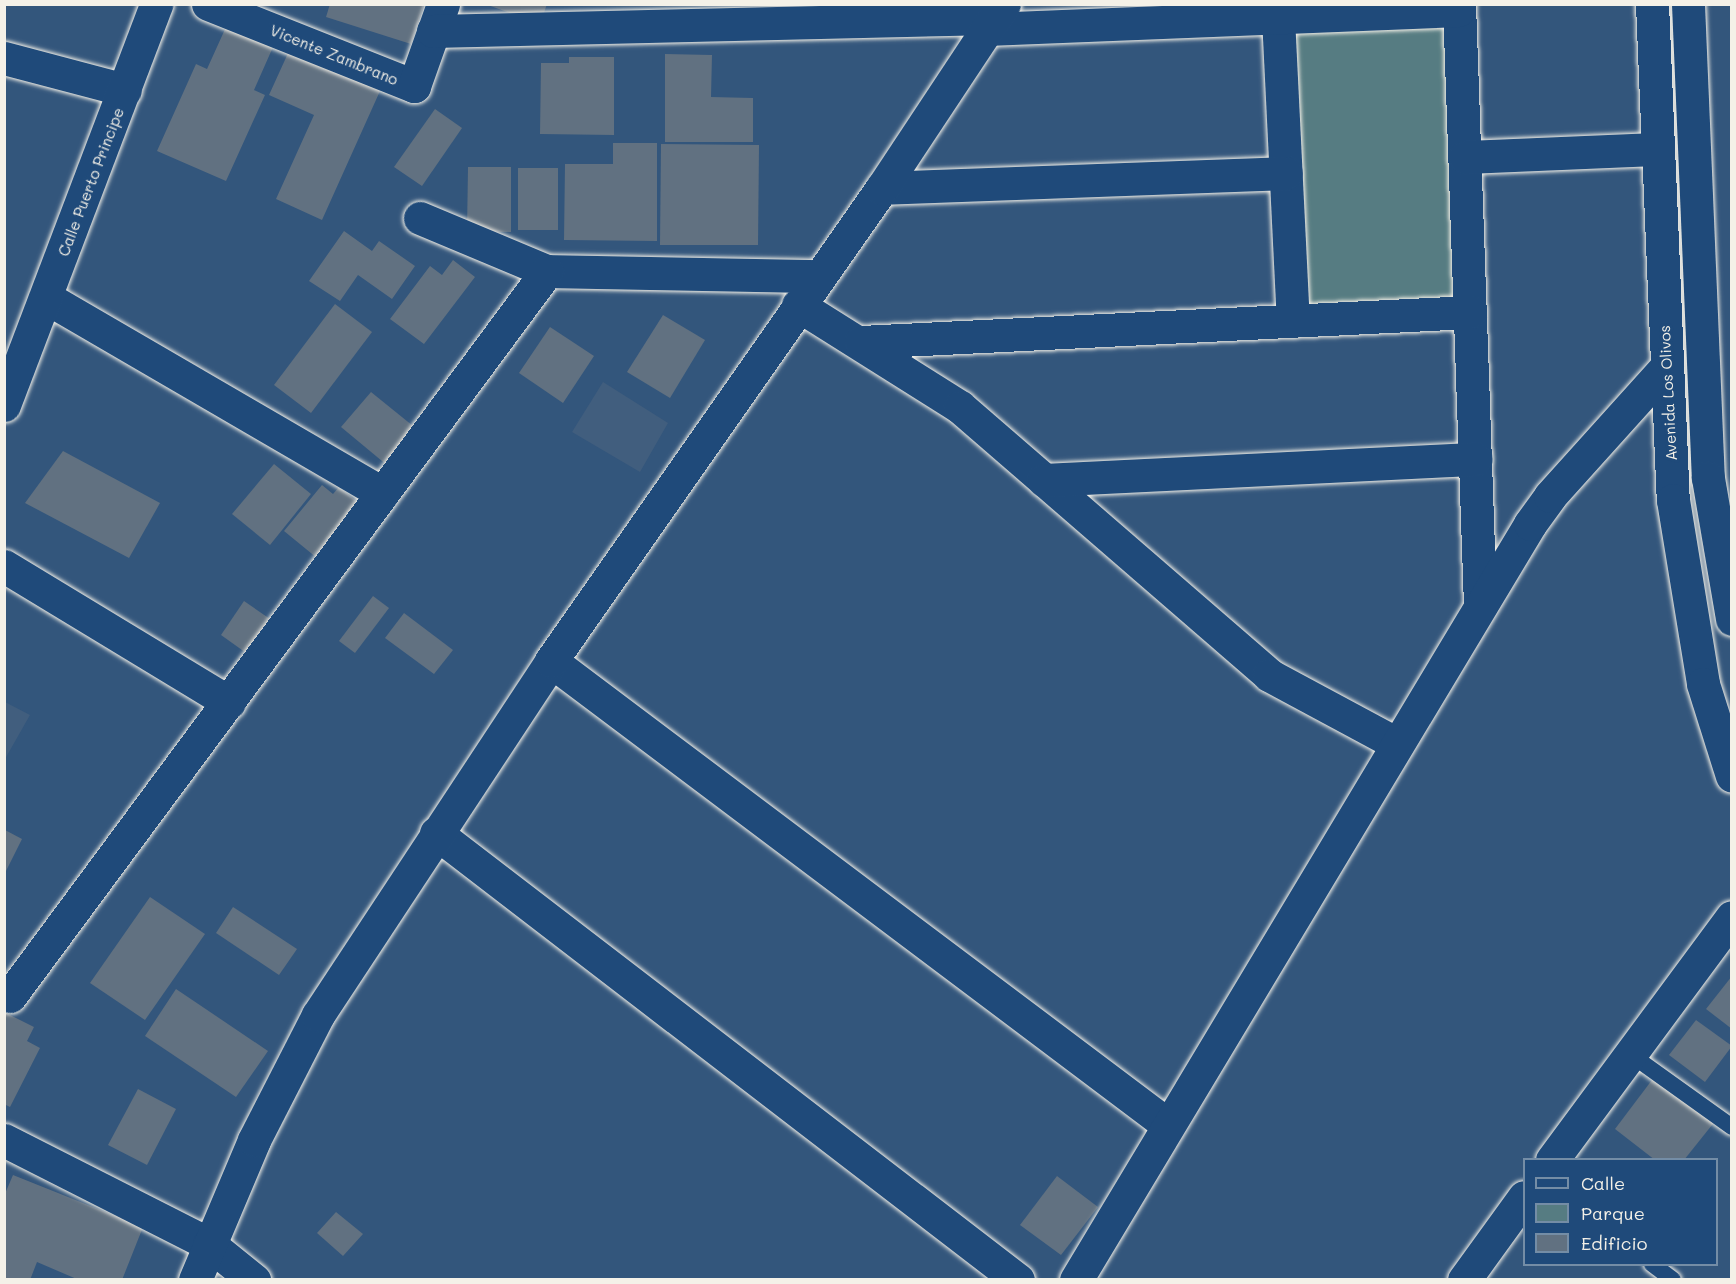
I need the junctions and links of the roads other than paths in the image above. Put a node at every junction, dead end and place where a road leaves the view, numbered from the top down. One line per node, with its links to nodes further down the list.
1 (156, 4): 10 (street, Calle Puerto Principe)
2 (208, 4): 8 (street, Vicente Zambrano)
3 (1652, 4): 11 (street, Avenida Los Olivos)
4 (1688, 4): 31 (street)
5 (1459, 7): 7 (street); 12 (street)
6 (995, 17): 7 (street); 8 (street); 14 (street)
7 (1278, 17): 13 (street)
8 (438, 18)
9 (4, 58): 10 (street)
10 (125, 90): 18 (street, Calle Puerto Principe)
11 (1657, 149): 12 (street); 24 (street, Avenida Los Olivos)
12 (1465, 158): 20 (street)
13 (1286, 172): 14 (street); 21 (street)
14 (882, 188): 17 (street)
15 (420, 218): 16 (street)
16 (547, 271): 17 (street); 28 (street)
17 (818, 276): 19 (street)
18 (47, 298): 23 (street, Calle Puerto Principe); 28 (street)
19 (798, 305): 22 (street); 32 (street)
20 (1470, 312): 21 (street); 26 (street)
21 (1293, 321): 22 (street)
22 (861, 342): 27 (street)
23 (14, 355): 25 (street, Calle Puerto Principe)
24 (1667, 366): 30 (street); 35 (street, Avenida Los Olivos)
25 (4, 405)
26 (1475, 459): 27 (street); 30 (street)
27 (1044, 480): 34 (street)
28 (382, 493): 33 (street)
29 (4, 566): 33 (street)
30 (1480, 606): 34 (street)
31 (1731, 619)
32 (551, 661): 36 (street); 40 (street)
33 (229, 702): 38 (street)
34 (1397, 744): 40 (street)
35 (1731, 776)
36 (436, 833): 45 (street); 49 (street)
37 (1731, 917): 39 (street)
38 (10, 996)
39 (1630, 1054): 41 (lane); 43 (street)
40 (1168, 1125): 50 (street)
41 (1731, 1127)
42 (4, 1140): 45 (street)
43 (1553, 1158)
44 (1523, 1198): 51 (street)
45 (209, 1244): 47 (street); 48 (street)
46 (1655, 1266): 52 (lane)
47 (195, 1280)
48 (254, 1280)
49 (1018, 1280)
50 (1076, 1280)
51 (1464, 1280)
52 (1673, 1280)

